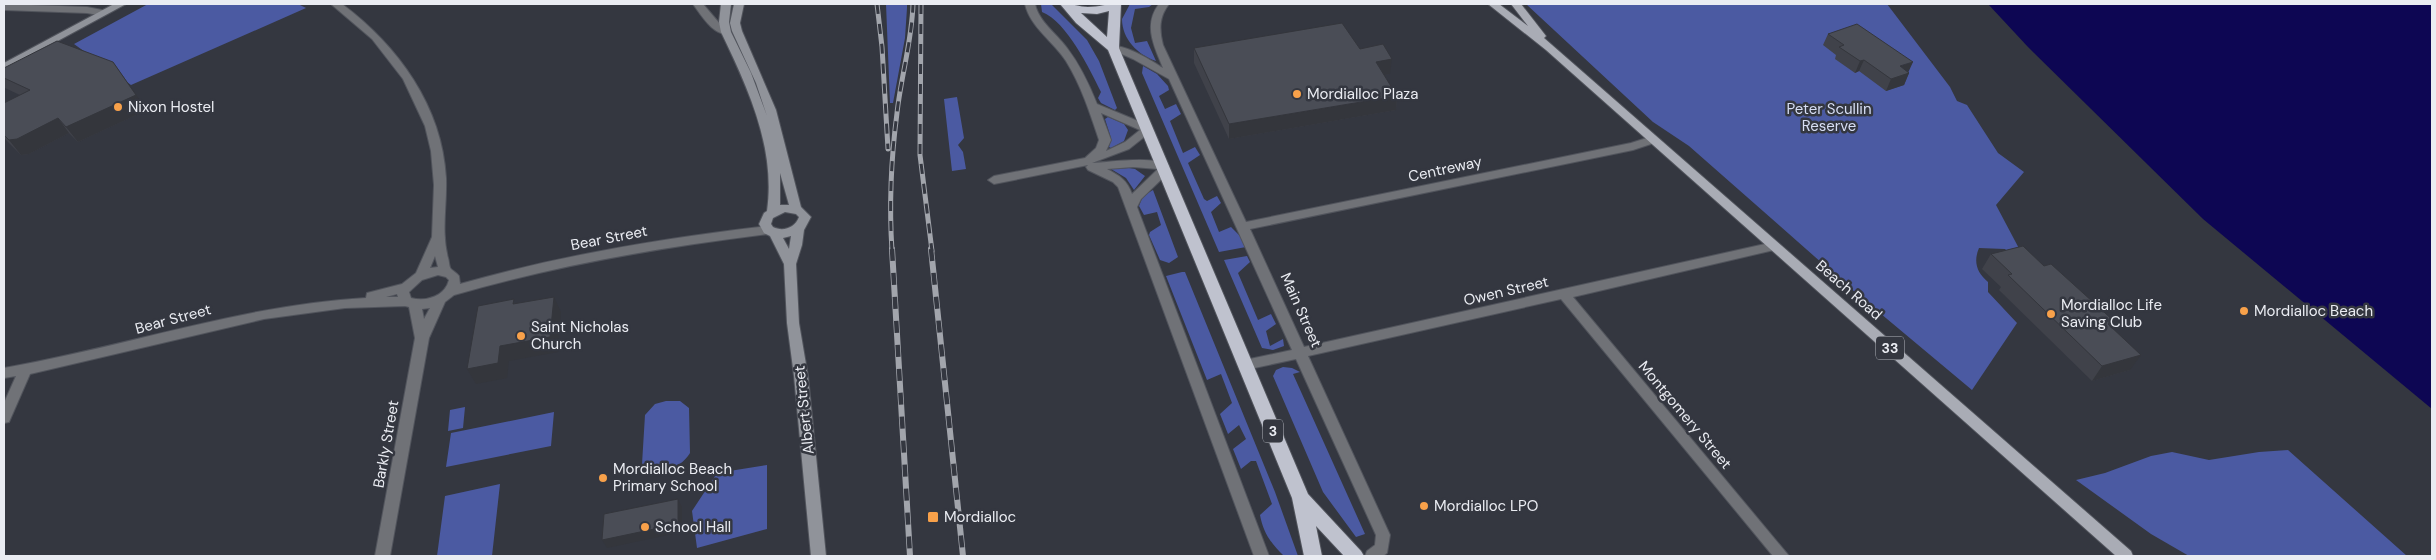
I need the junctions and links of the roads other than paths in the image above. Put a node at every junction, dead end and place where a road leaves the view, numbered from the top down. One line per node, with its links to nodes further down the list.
1 (122, 4): 13 (street)
2 (336, 4): 30 (street)
3 (698, 4): 14 (street)
4 (726, 4): 14 (street)
5 (739, 4): 14 (street)
6 (1030, 4): 19 (street)
7 (1066, 4): 8 (highway, 3); 15 (highway, 3)
8 (1115, 4): 15 (highway, 3)
9 (1164, 4): 18 (street, Main Street)
10 (1493, 4): 16 (main road, Beach Road / 33)
11 (1516, 4): 16 (main road, Beach Road / 33)
12 (4, 7): 13 (street)
13 (103, 13): 17 (street)
14 (732, 32): 26 (street); 27 (street)
15 (1113, 48): 18 (street); 20 (highway, 3)
16 (1550, 48): 21 (main road, Beach Road / 33)
17 (4, 66)
18 (1172, 77): 28 (street, Main Street)
19 (1093, 106): 20 (street); 22 (street)
20 (1146, 129): 22 (street); 23 (highway, 3)
21 (1653, 140): 28 (street, Centreway); 31 (main road, Beach Road / 33)
22 (1091, 163): 23 (street); 24 (street); 25 (street)
23 (1164, 168): 25 (street); 41 (highway, 3)
24 (994, 180)
25 (1131, 207): 46 (street)
26 (796, 208): 27 (street); 29 (street, Albert Street)
27 (770, 224): 29 (street); 32 (street, Albert Street); 34 (street, Bear Street)
28 (1242, 227): 40 (street, Main Street)
29 (798, 229): 32 (street, Albert Street)
30 (438, 237): 33 (street); 34 (street)
31 (1774, 246): 36 (street, Owen Street); 53 (main road, Beach Road / 33)
32 (790, 264): 48 (street, Albert Street)
33 (421, 275): 34 (street); 35 (street)
34 (448, 285): 38 (street, Bear Street); 39 (street, Barkly Street)
35 (406, 287): 37 (street, Bear Street); 38 (street, Barkly Street)
36 (1564, 294): 40 (street, Owen Street); 52 (street, Montgomery Street)
37 (352, 301): 38 (street, Bear Street); 42 (street, Bear Street)
38 (410, 302): 39 (street, Barkly Street)
39 (422, 338): 47 (street, Barkly Street)
40 (1299, 353): 41 (street, Owen Street); 51 (street, Main Street)
41 (1245, 365): 45 (highway, 3)
42 (25, 370): 43 (street, Bear Street); 44 (street)
43 (4, 373)
44 (4, 418)
45 (1301, 498): 49 (highway, 3); 50 (highway, 3)
46 (1263, 554)
47 (383, 556)
48 (819, 556)
49 (1313, 556)
50 (1355, 556)
51 (1372, 556)
52 (1782, 556)
53 (2126, 556)

